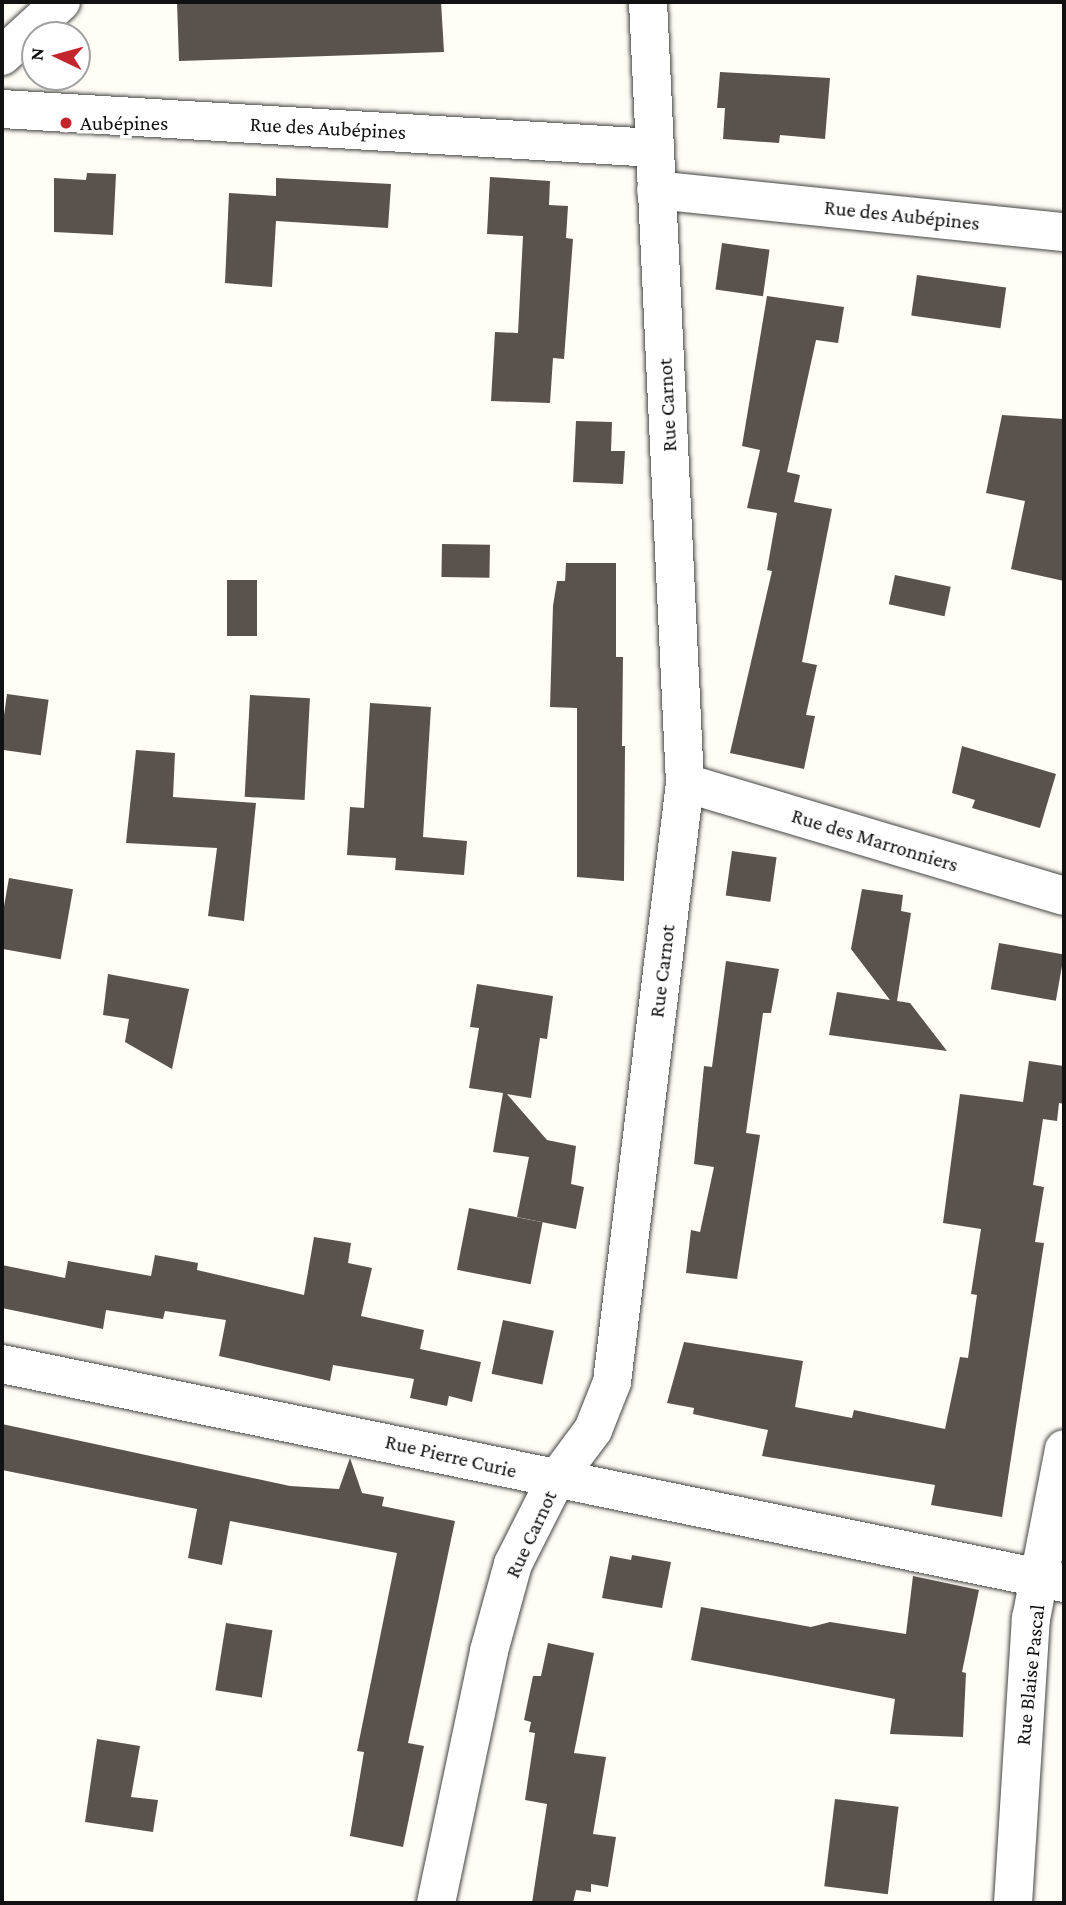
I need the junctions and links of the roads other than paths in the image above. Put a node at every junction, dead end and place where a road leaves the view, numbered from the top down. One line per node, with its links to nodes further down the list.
1 (61, 2): 3 (street)
2 (648, 2): 5 (street, Rue Carnot)
3 (2, 57)
4 (2, 109): 5 (street, Rue des Aubépines)
5 (654, 148): 6 (street, Rue Carnot)
6 (656, 190): 7 (street, Rue des Aubépines); 8 (street, Rue Carnot)
7 (1064, 232)
8 (685, 783): 9 (street, Rue des Marronniers); 12 (street, Rue Carnot)
9 (1064, 896)
10 (2, 1364): 12 (street, Rue Pierre Curie)
11 (1064, 1449): 13 (street, Rue Blaise Pascal)
12 (555, 1481): 13 (street, Rue Pierre Curie); 14 (street, Rue Carnot)
13 (1053, 1581): 15 (street, Rue Blaise Pascal)
14 (436, 1903)
15 (1013, 1903)

